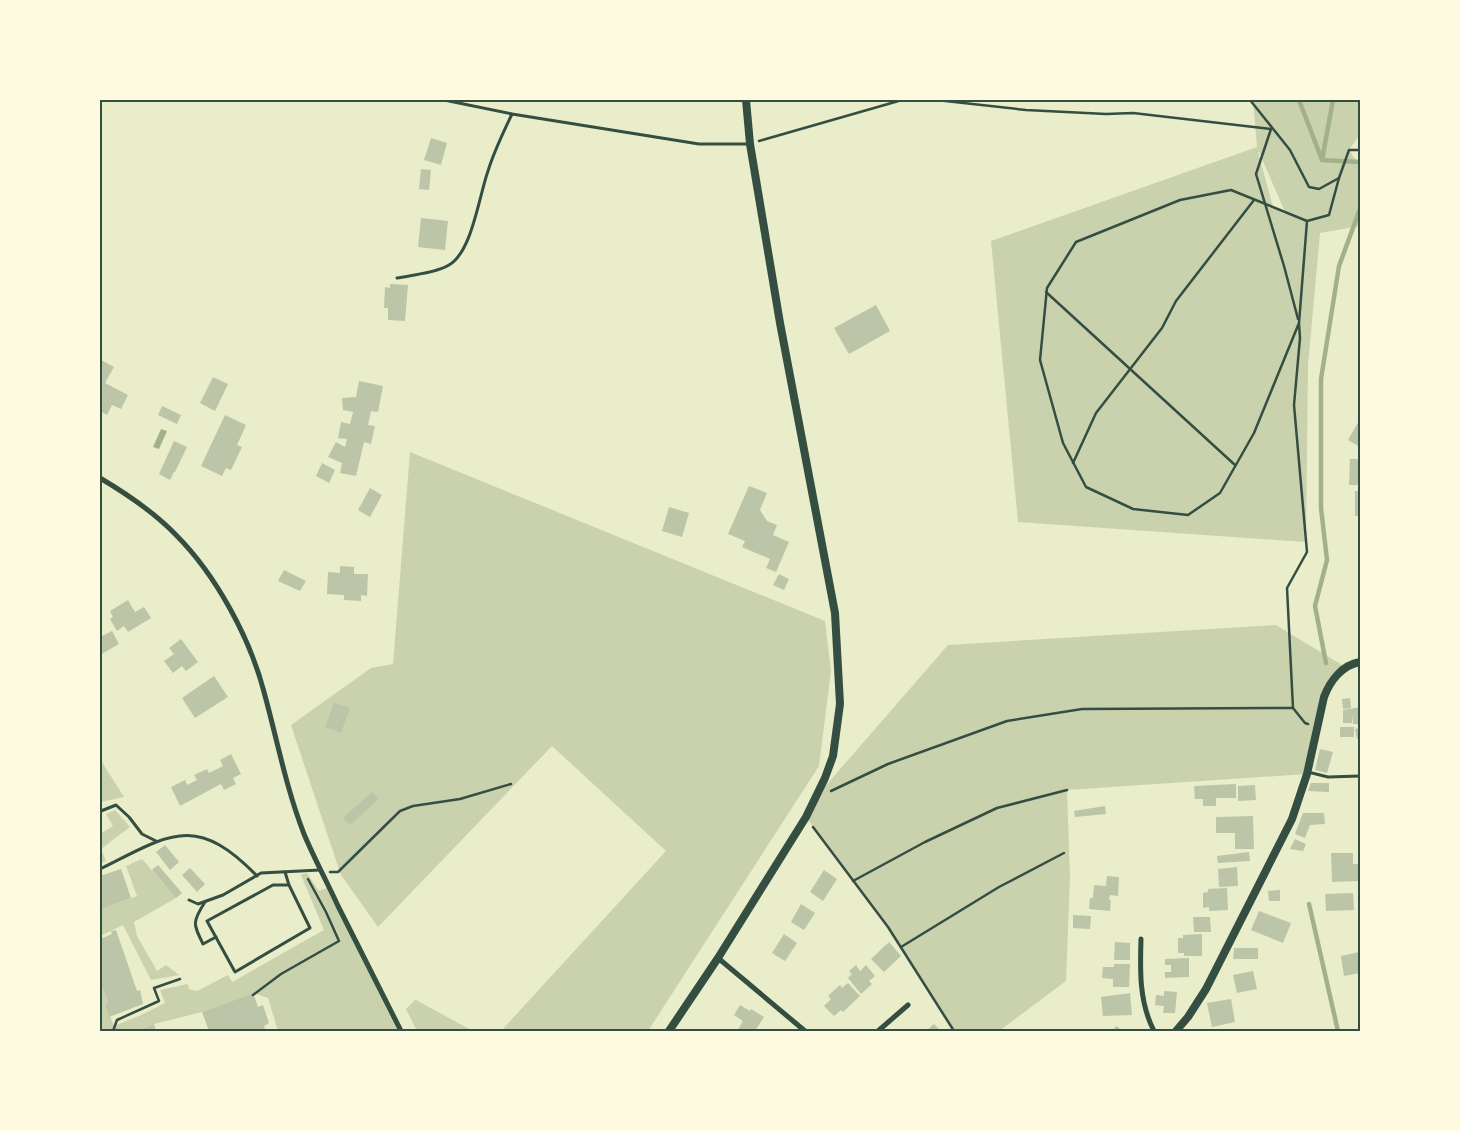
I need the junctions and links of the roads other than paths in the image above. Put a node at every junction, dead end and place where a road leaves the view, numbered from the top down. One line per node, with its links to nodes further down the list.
1 (444, 100): 3 (lane)
2 (746, 100): 4 (street)
3 (512, 114): 4 (lane); 5 (lane)
4 (750, 144): 21 (street)
5 (396, 278)
6 (100, 478): 13 (street)
7 (1360, 662): 8 (street)
8 (1308, 772): 9 (lane); 28 (street)
9 (1360, 776)
10 (101, 811): 11 (lane)
11 (156, 841): 12 (lane); 15 (lane)
12 (100, 869)
13 (321, 871): 14 (lane); 23 (street)
14 (285, 872): 15 (lane); 16 (lane)
15 (257, 876): 18 (lane)
16 (289, 885): 19 (lane); 19 (lane)
17 (189, 900): 18 (lane)
18 (205, 902): 19 (lane)
19 (216, 937)
20 (1141, 939): 27 (street)
21 (718, 958): 24 (street); 25 (street)
22 (908, 1004): 26 (street)
23 (401, 1031)
24 (669, 1031)
25 (805, 1031)
26 (878, 1031)
27 (1154, 1031)
28 (1176, 1031)

